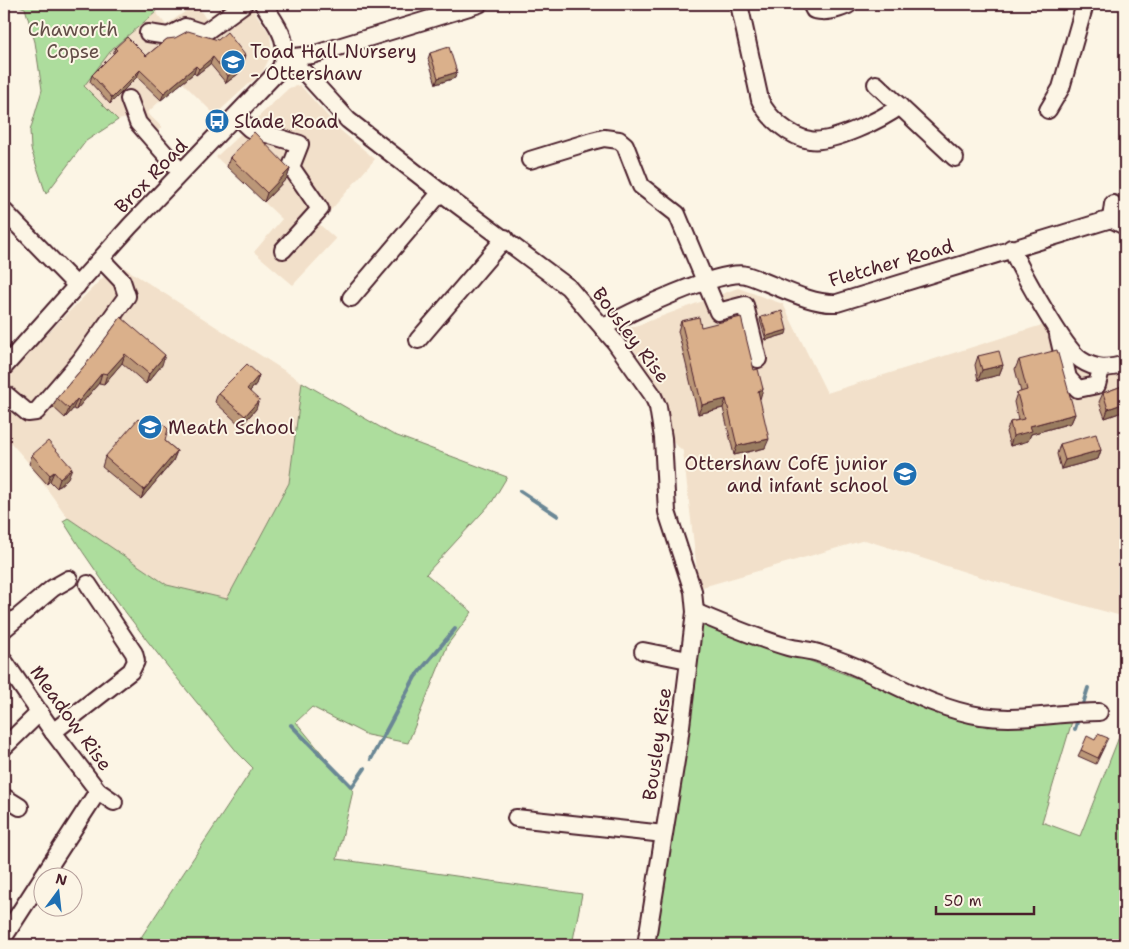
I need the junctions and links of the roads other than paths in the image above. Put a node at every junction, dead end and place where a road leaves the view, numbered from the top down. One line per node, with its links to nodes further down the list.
1 (244, 4): 8 (street)
2 (263, 4): 9 (street)
3 (479, 4): 9 (street)
4 (739, 4): 12 (street)
5 (811, 4): 7 (street)
6 (1085, 4): 13 (street)
7 (848, 5)
8 (148, 33)
9 (285, 58): 14 (street, Brox Road); 18 (street, Bousley Rise)
10 (876, 84): 12 (street)
11 (129, 99): 17 (street)
12 (900, 106): 15 (street)
13 (1049, 110)
14 (236, 116): 17 (street, Brox Road); 23 (street)
15 (955, 158)
16 (530, 160): 25 (street)
17 (181, 172): 24 (street, Brox Road)
18 (441, 192): 21 (street, Bousley Rise); 27 (street)
19 (4, 211): 26 (street)
20 (1116, 216): 22 (street, Fletcher Road)
21 (504, 238): 28 (street, Bousley Rise); 30 (street)
22 (1011, 248): 25 (street, Fletcher Road); 29 (street)
23 (283, 250)
24 (101, 260): 26 (street, Brox Road); 35 (street)
25 (705, 282): 28 (street, Fletcher Road); 31 (street)
26 (77, 286): 33 (street, Brox Road)
27 (350, 298)
28 (603, 328): 38 (street, Bousley Rise)
29 (1056, 328): 34 (street); 34 (street)
30 (418, 340)
31 (758, 359)
32 (1125, 364): 34 (street)
33 (4, 367)
34 (1101, 369)
35 (4, 393)
36 (69, 580): 39 (street)
37 (88, 584): 45 (street)
38 (695, 612): 41 (street, Bousley Rise); 44 (street)
39 (4, 629)
40 (643, 651): 41 (street)
41 (688, 660): 52 (street, Bousley Rise)
42 (4, 661): 43 (street, Meadow Rise)
43 (40, 712): 45 (street, Meadow Rise); 46 (street)
44 (1086, 712)
45 (53, 732): 47 (street, Meadow Rise)
46 (4, 747)
47 (98, 791): 49 (street); 53 (street, Meadow Rise)
48 (4, 797): 50 (street)
49 (114, 802)
50 (20, 807)
51 (516, 818): 52 (street)
52 (664, 834): 57 (street, Bousley Rise)
53 (50, 866)
54 (32, 891): 55 (street, Meadow Rise)
55 (8, 920): 56 (street, Meadow Rise)
56 (4, 937)
57 (646, 945)

